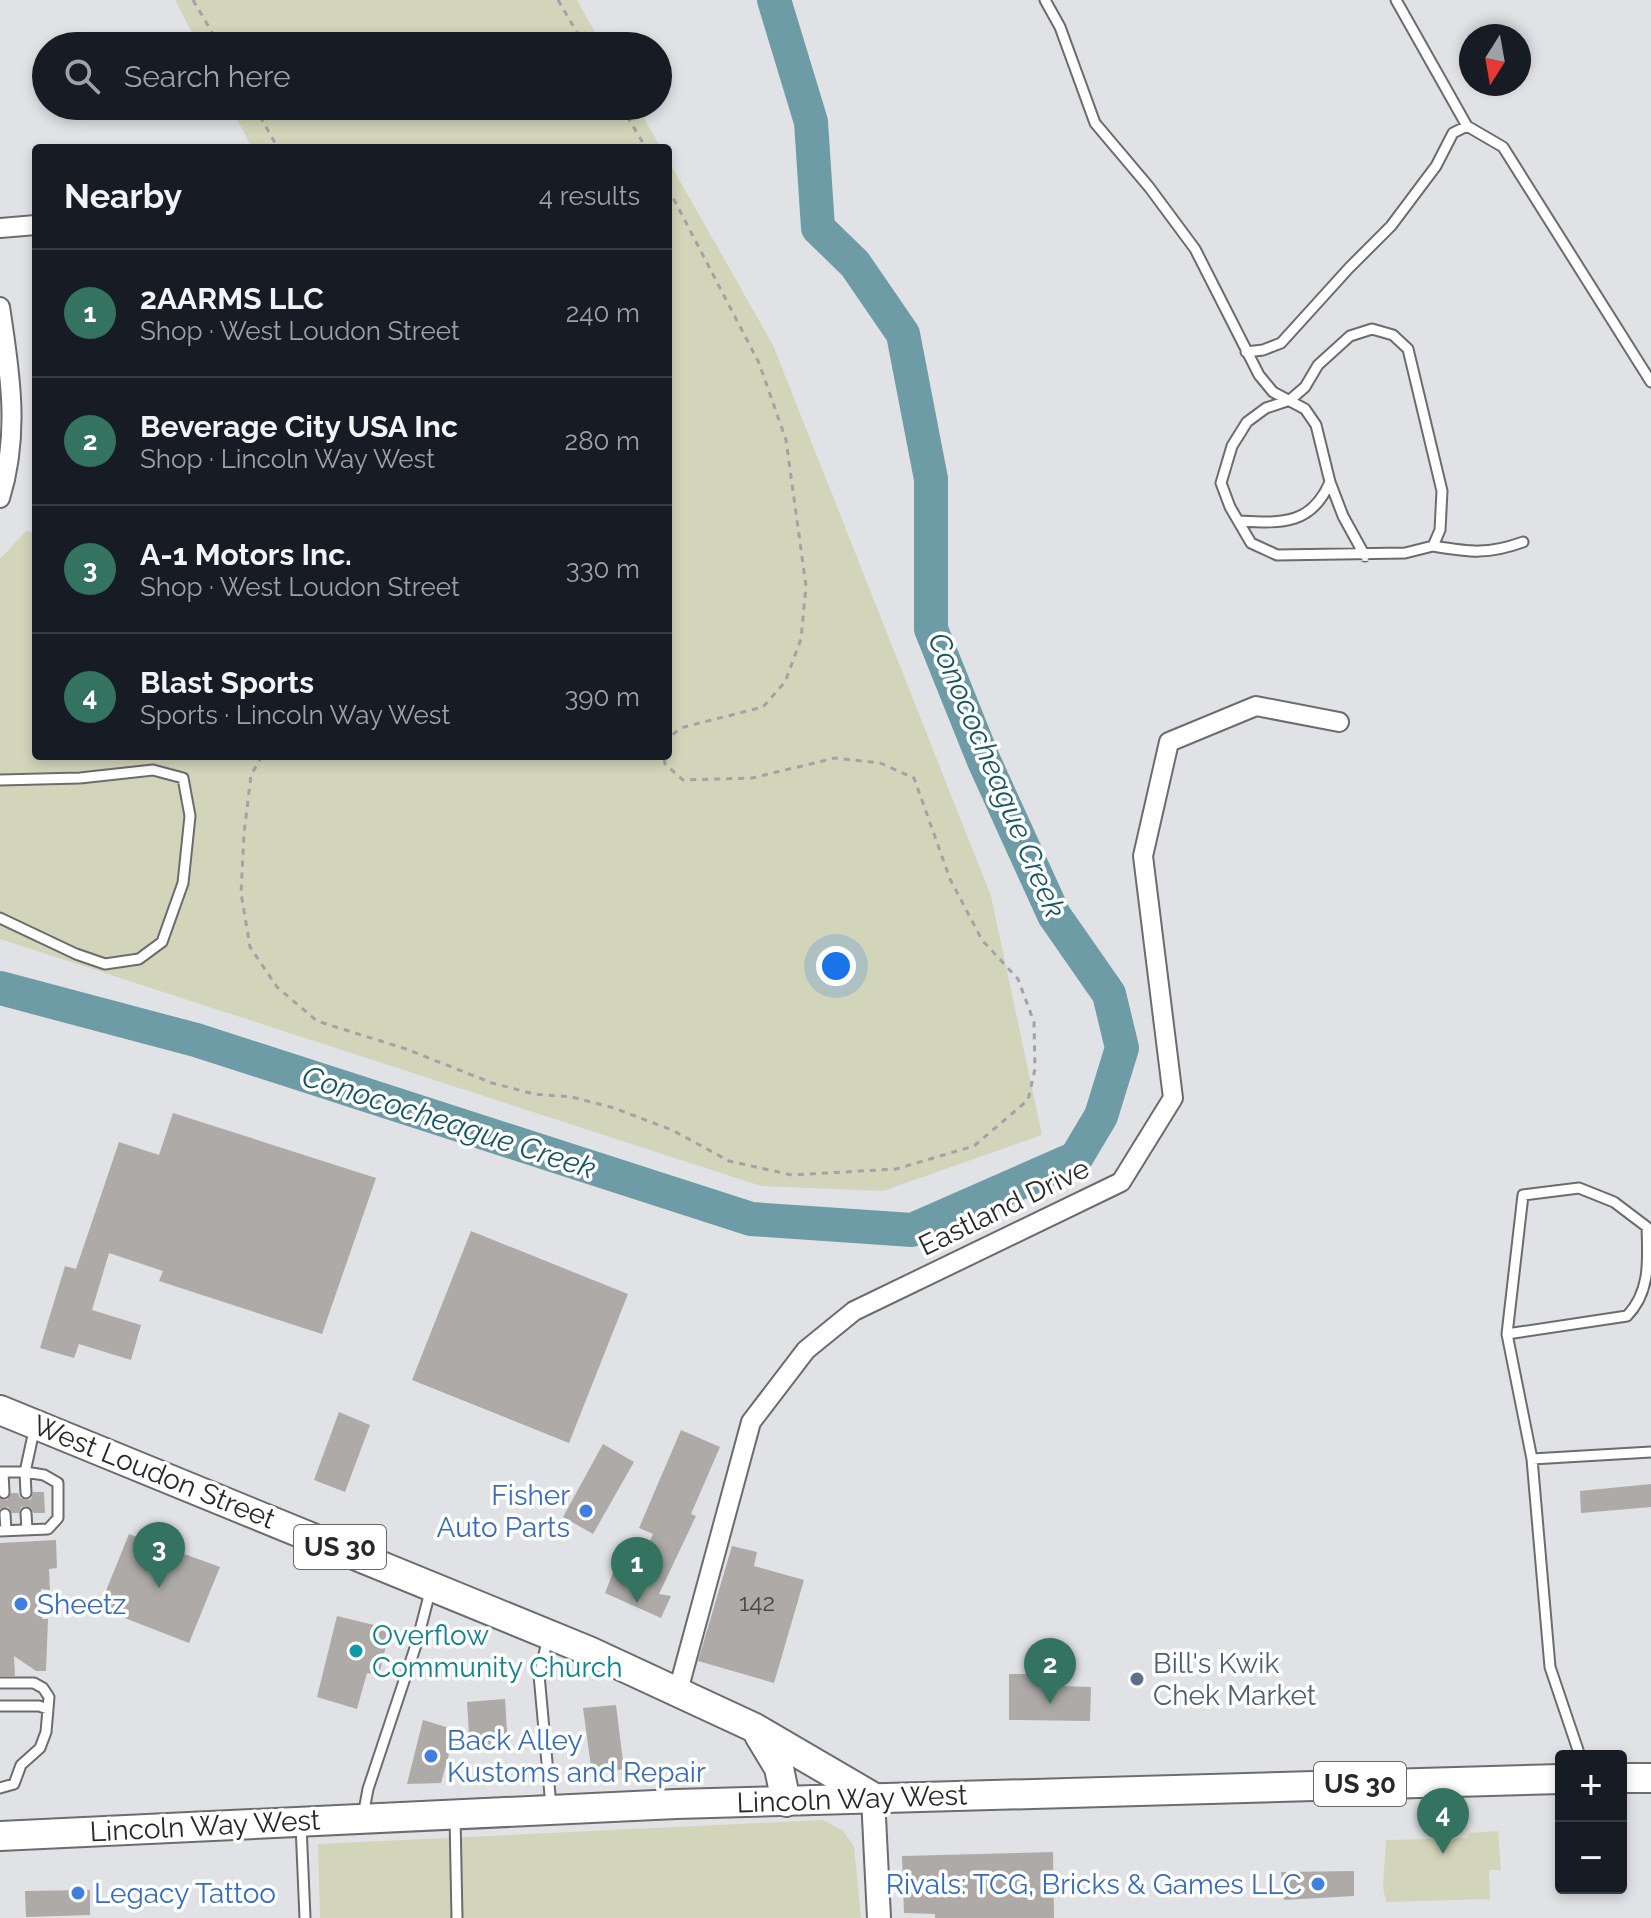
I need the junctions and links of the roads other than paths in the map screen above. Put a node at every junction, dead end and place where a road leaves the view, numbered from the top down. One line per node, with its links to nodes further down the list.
1 (1045, 0): 7 (lane)
2 (1396, 0): 3 (lane)
3 (1467, 126): 7 (lane); 8 (lane)
4 (32, 225): 5 (street)
5 (0, 228)
6 (0, 307): 11 (street)
7 (1246, 352): 9 (lane)
8 (1651, 382)
9 (1290, 400): 10 (lane); 12 (lane); 14 (lane)
10 (1330, 482): 12 (lane); 15 (lane)
11 (0, 498)
12 (1238, 521): 15 (lane)
13 (1523, 542): 14 (lane)
14 (1433, 546): 15 (lane)
15 (1365, 556)
16 (1339, 722): 35 (street, Eastland Drive)
17 (0, 780): 18 (lane)
18 (0, 918)
19 (1507, 1334): 19 (lane); 23 (lane)
20 (0, 1410): 21 (highway, West Loudon Street / US 30)
21 (35, 1424): 25 (lane); 32 (highway, West Loudon Street / US 30)
22 (1651, 1452): 23 (lane)
23 (1532, 1459): 39 (lane)
24 (2, 1472): 25 (lane); 26 (lane)
25 (25, 1472): 27 (lane); 31 (lane)
26 (4, 1493)
27 (26, 1493)
28 (26, 1513): 31 (lane)
29 (5, 1514): 30 (lane)
30 (3, 1530): 31 (lane)
31 (27, 1530)
32 (432, 1585): 33 (highway, West Loudon Street / US 30); 48 (lane)
33 (549, 1634): 35 (highway, West Loudon Street / US 30); 46 (lane)
34 (0, 1683): 37 (lane)
35 (678, 1691): 38 (highway, West Loudon Street / US 30)
36 (0, 1706): 37 (lane)
37 (48, 1709): 43 (lane)
38 (755, 1728): 44 (highway, West Loudon Street / US 30); 45 (highway)
39 (1578, 1750)
40 (1627, 1778): 41 (highway)
41 (1651, 1778)
42 (1555, 1779): 44 (highway, Lincoln Way West / US 30)
43 (0, 1788)
44 (873, 1797): 45 (highway, Lincoln Way West / US 30); 53 (street)
45 (786, 1802): 46 (highway, Lincoln Way West / US 30)
46 (552, 1809): 47 (highway, Lincoln Way West / US 30)
47 (455, 1813): 48 (highway, Lincoln Way West / US 30); 52 (lane)
48 (363, 1819): 49 (highway, Lincoln Way West / US 30)
49 (301, 1822): 50 (highway, Lincoln Way West / US 30); 51 (lane)
50 (0, 1836)
51 (305, 1918)
52 (457, 1918)
53 (879, 1918)

